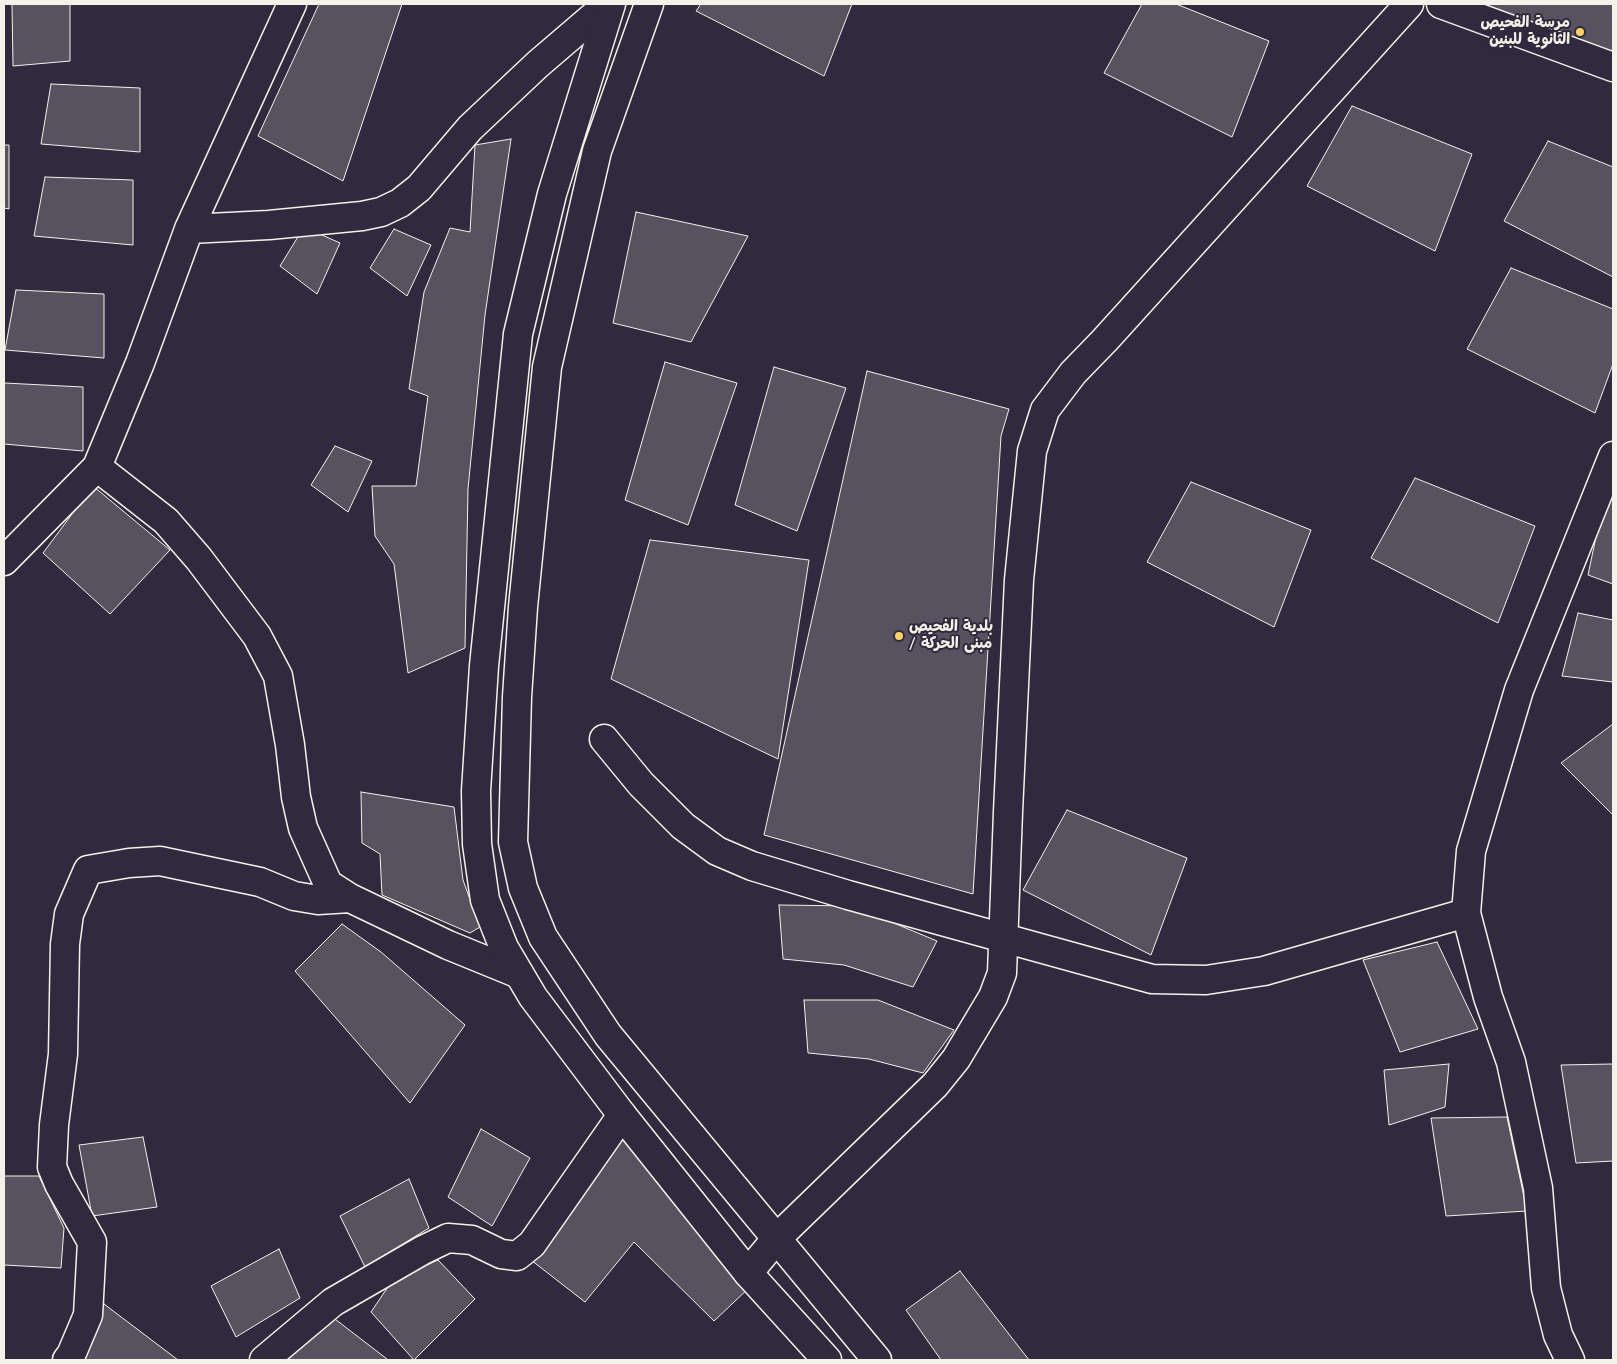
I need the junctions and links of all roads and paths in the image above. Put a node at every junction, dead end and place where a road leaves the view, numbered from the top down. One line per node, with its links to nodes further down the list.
1 (292, 4): 7 (street)
2 (610, 4): 7 (street); 15 (street)
3 (649, 4): 17 (street)
4 (1441, 4): 6 (street)
5 (1404, 5): 14 (street)
6 (1613, 67)
7 (189, 228): 9 (street)
8 (1613, 456): 13 (street)
9 (97, 467): 10 (street); 12 (street)
10 (4, 561)
11 (604, 739): 14 (street)
12 (350, 898): 15 (street); 19 (street)
13 (1466, 913): 14 (street); 23 (street)
14 (1002, 937): 17 (street)
15 (519, 974): 16 (street)
16 (622, 1115): 18 (street); 20 (street)
17 (777, 1238): 18 (street); 22 (street)
18 (748, 1273): 21 (street)
19 (67, 1360)
20 (264, 1360)
21 (827, 1360)
22 (877, 1360)
23 (1570, 1360)

